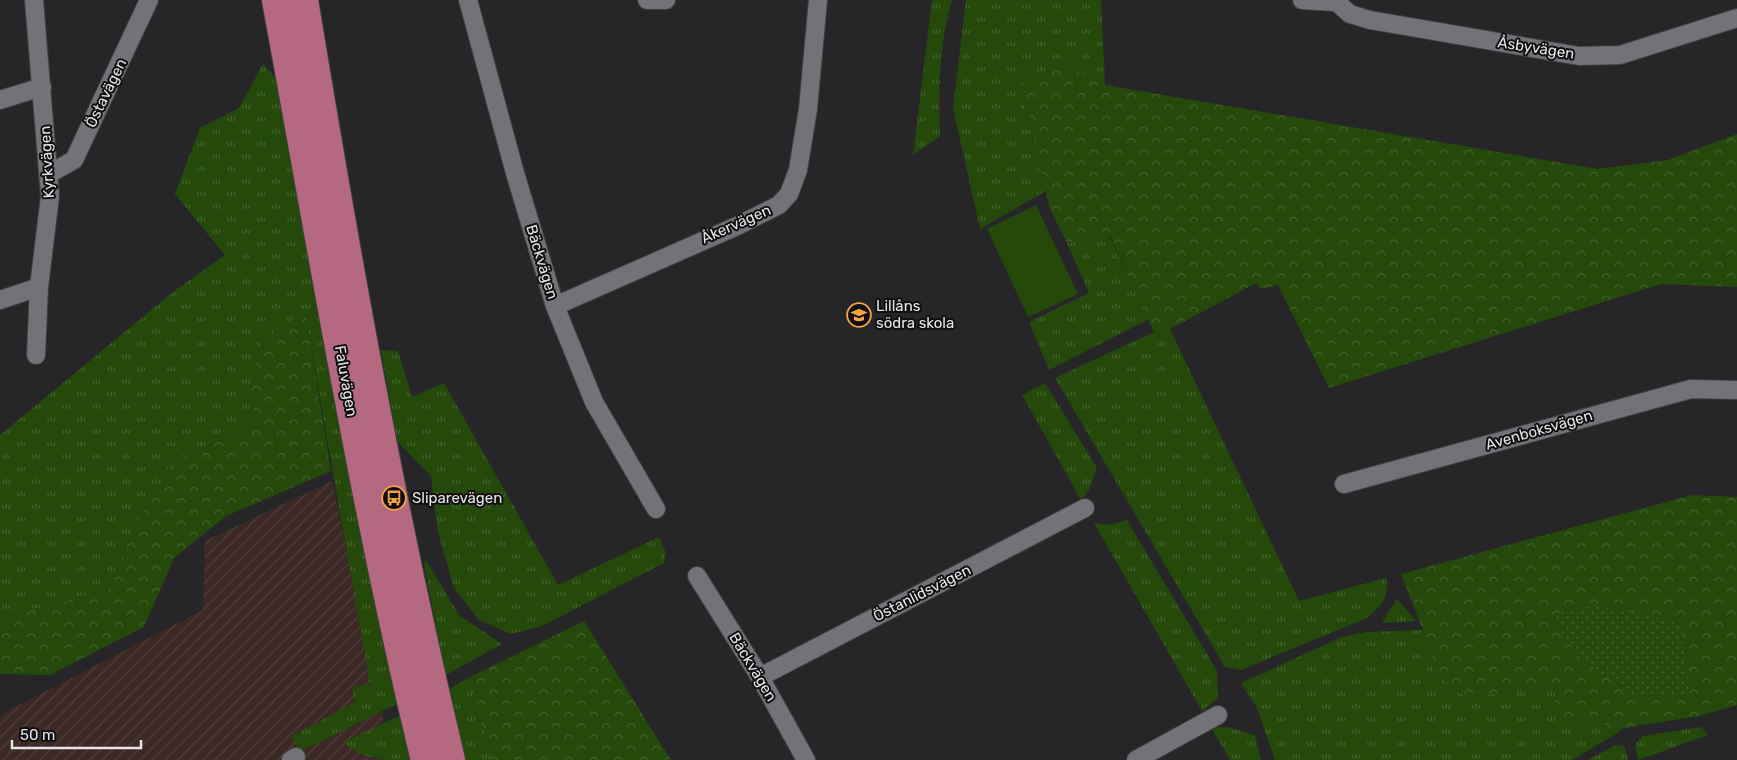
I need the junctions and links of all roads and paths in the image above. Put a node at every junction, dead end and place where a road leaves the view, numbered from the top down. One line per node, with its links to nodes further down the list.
1 (34, 0): 12 (street, Kyrkvägen)
2 (149, 0): 14 (street, Östavägen)
3 (276, 0): 26 (highway, Faluvägen)
4 (304, 0): 27 (highway, Faluvägen)
5 (468, 0): 17 (street, Bäckvägen)
6 (646, 0): 7 (street)
7 (666, 0)
8 (818, 0): 17 (street, Åkervägen)
9 (1302, 0): 10 (street, Åsbyvägen)
10 (1335, 1): 11 (street, Åsbyvägen)
11 (1737, 18)
12 (42, 87): 13 (street); 14 (street, Kyrkvägen)
13 (0, 100)
14 (49, 174): 15 (street, Kyrkvägen)
15 (39, 287): 16 (street); 18 (street, Kyrkvägen)
16 (0, 300)
17 (555, 306): 22 (street, Bäckvägen)
18 (36, 355)
19 (1737, 390): 20 (street, Avenboksvägen)
20 (1344, 484)
21 (1085, 508): 24 (street, Östanlidsvägen)
22 (656, 509)
23 (697, 576): 24 (street, Bäckvägen)
24 (760, 677): 28 (street, Bäckvägen)
25 (1218, 715): 29 (street)
26 (425, 760)
27 (451, 760)
28 (806, 760)
29 (1136, 760)

